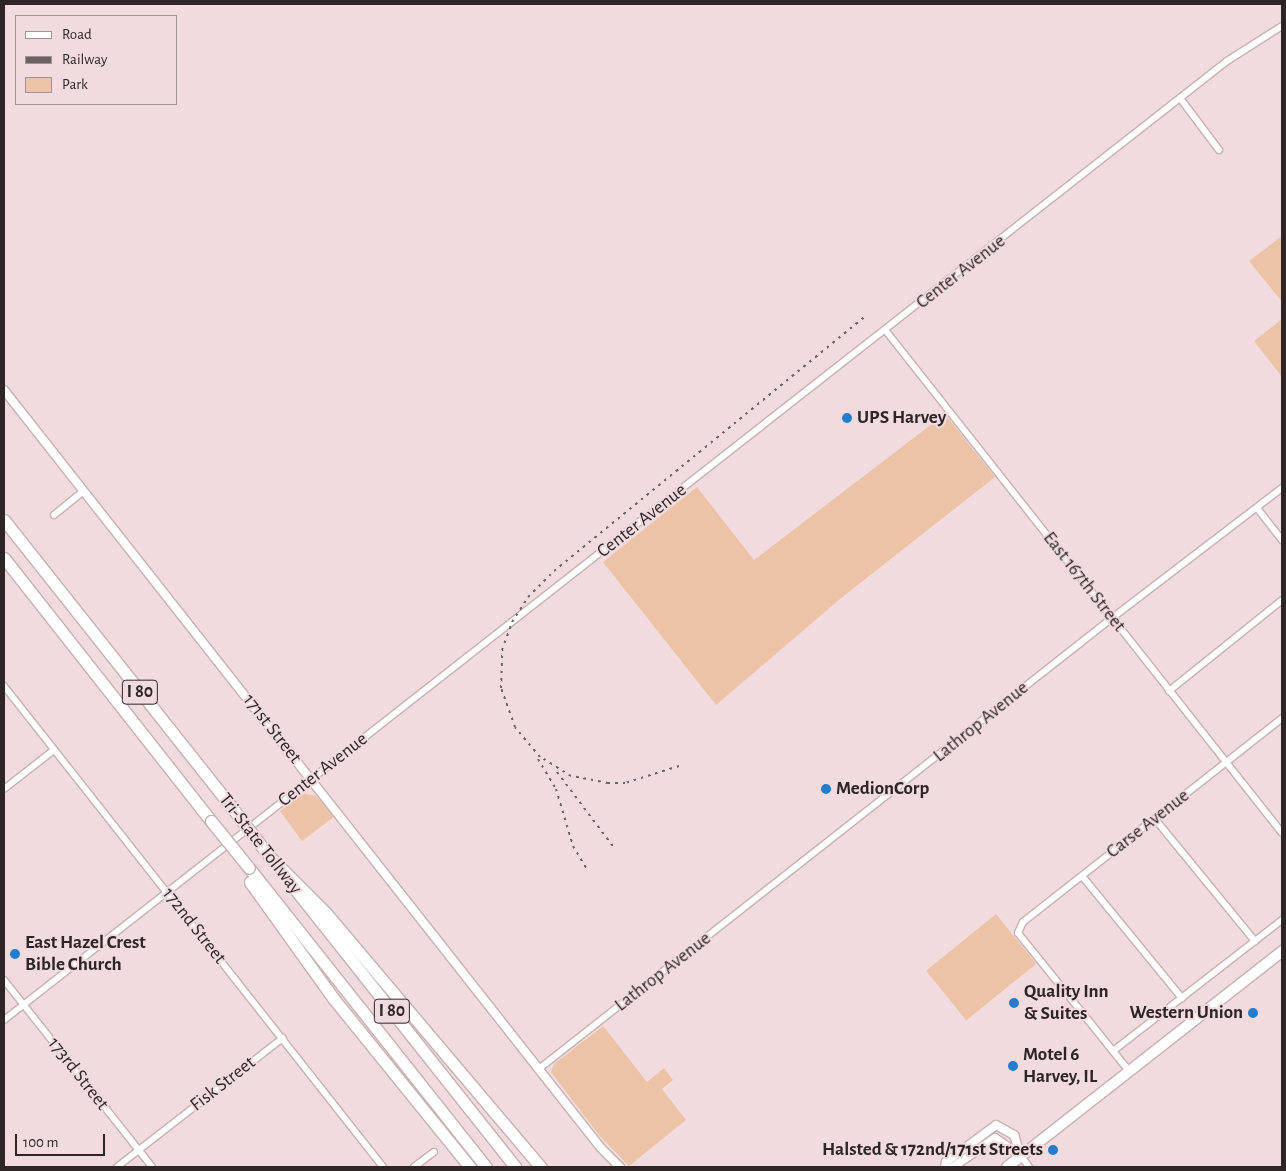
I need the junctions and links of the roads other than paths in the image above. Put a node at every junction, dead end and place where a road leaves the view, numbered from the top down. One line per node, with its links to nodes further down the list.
1 (1282, 26): 2 (street, Center Avenue)
2 (1180, 98): 3 (street); 4 (street, Center Avenue)
3 (1220, 150)
4 (886, 331): 14 (street, East 167th Street); 20 (street, Center Avenue)
5 (4, 390): 7 (street, 171st Street)
6 (1282, 488): 8 (street, Lathrop Avenue)
7 (84, 491): 9 (street); 20 (street, 171st Street)
8 (1257, 508): 11 (street); 14 (street, Lathrop Avenue)
9 (54, 515)
10 (4, 520): 24 (highway, Tri-State Tollway / I 80, bridge)
11 (1282, 540)
12 (4, 558): 25 (highway, Tri-State Tollway / I 80, bridge)
13 (1282, 600): 16 (street)
14 (1112, 618): 16 (street, East 167th Street); 37 (street, Lathrop Avenue)
15 (4, 686): 18 (street, 172nd Street)
16 (1169, 691): 19 (street, East 167th Street)
17 (1282, 718): 19 (street, Carse Avenue)
18 (54, 750): 21 (street); 27 (street, 172nd Street)
19 (1226, 763): 22 (street, Carse Avenue); 23 (street, East 167th Street)
20 (312, 779): 27 (street, Center Avenue); 37 (street, 171st Street)
21 (4, 789)
22 (1155, 819): 26 (street, Carse Avenue); 29 (street)
23 (1282, 833)
24 (268, 854): 40 (highway); 51 (highway, Tri-State Tollway / I 80)
25 (246, 870): 39 (highway); 50 (highway, Tri-State Tollway / I 80)
26 (1082, 876): 32 (street); 36 (street, Carse Avenue)
27 (166, 891): 33 (street, Center Avenue); 35 (street, 172nd Street)
28 (1282, 920): 29 (street)
29 (1255, 941): 32 (street)
30 (1282, 951): 38 (main road)
31 (4, 980): 33 (street, 173rd Street)
32 (1182, 998): 36 (street)
33 (23, 1004): 34 (street, Center Avenue); 41 (street, 173rd Street)
34 (4, 1020)
35 (283, 1038): 41 (street, Fisk Street); 46 (street, 172nd Street)
36 (1113, 1051): 38 (street)
37 (540, 1068): 54 (street, 171st Street)
38 (1128, 1071): 43 (main road)
39 (407, 1089): 48 (highway); 49 (highway)
40 (504, 1127): 52 (highway); 53 (highway)
41 (138, 1150): 44 (street, Fisk Street); 45 (street, 173rd Street)
42 (434, 1152): 47 (street)
43 (1021, 1156): 55 (street); 56 (street); 57 (main road); 58 (street)
44 (117, 1167)
45 (152, 1167)
46 (383, 1167)
47 (414, 1167)
48 (463, 1167)
49 (470, 1167)
50 (486, 1167)
51 (516, 1167)
52 (534, 1167)
53 (541, 1167)
54 (620, 1167)
55 (945, 1167)
56 (953, 1167)
57 (1007, 1167)
58 (1029, 1167)

